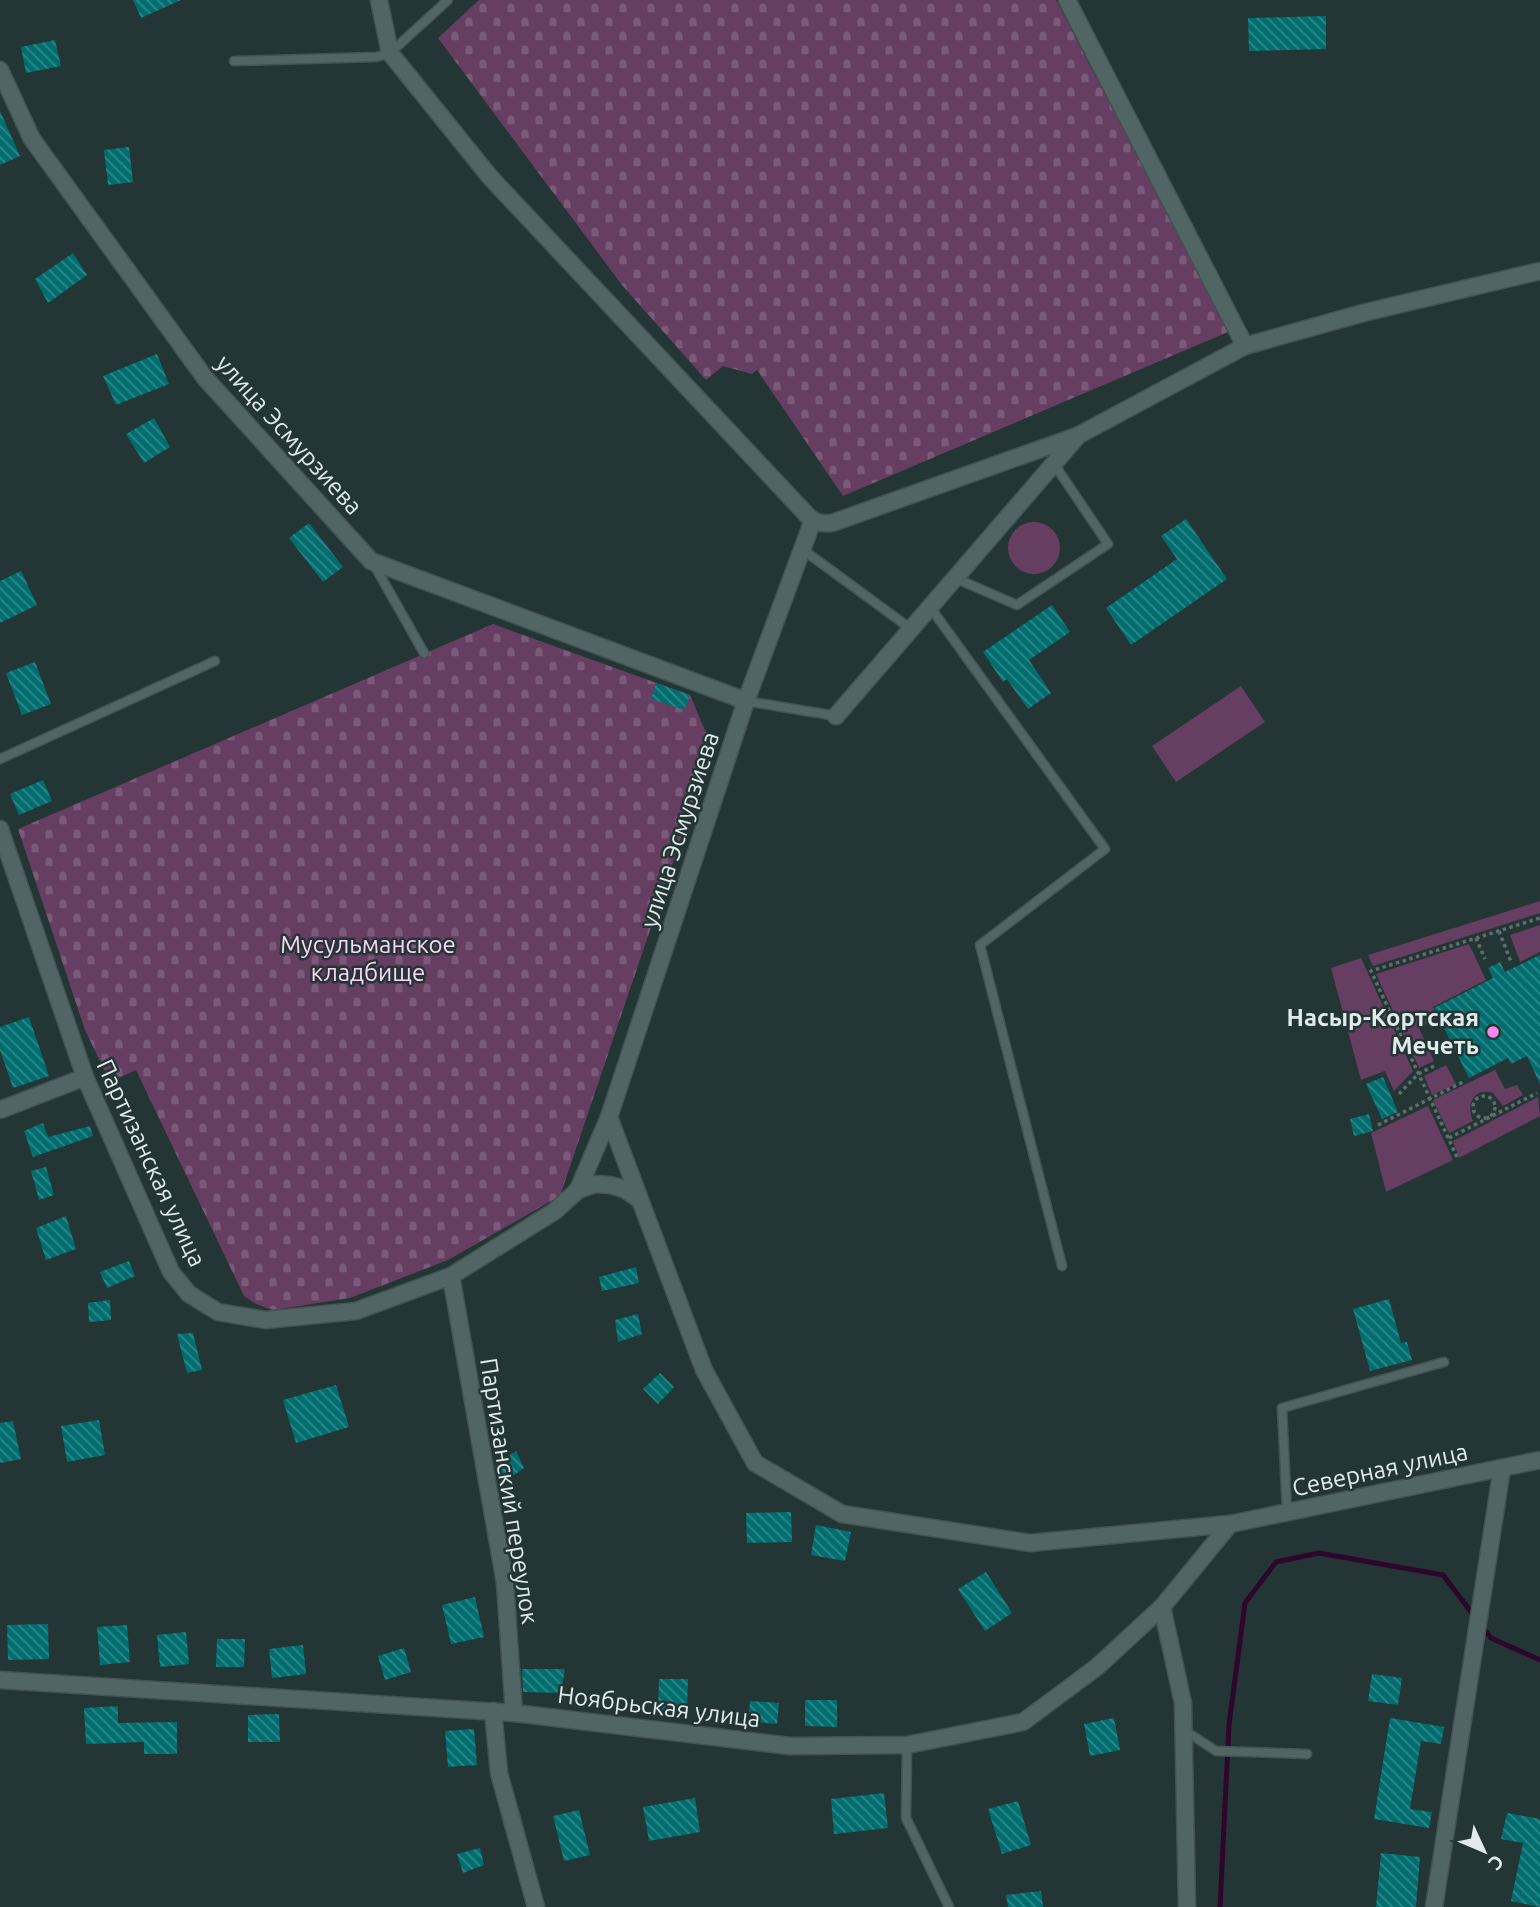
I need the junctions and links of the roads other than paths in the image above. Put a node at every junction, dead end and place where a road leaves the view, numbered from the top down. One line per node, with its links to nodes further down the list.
1 (379, 0): 4 (street)
2 (447, 0): 4 (lane)
3 (1067, 0): 8 (street)
4 (390, 53): 5 (lane); 11 (street)
5 (234, 61)
6 (0, 70): 13 (street, улица Эсмурзиева)
7 (1540, 271): 8 (street)
8 (1245, 346): 9 (street)
9 (1077, 436): 10 (street); 11 (street)
10 (1054, 464): 14 (street); 14 (lane)
11 (813, 520): 12 (street)
12 (802, 549): 16 (lane); 19 (street)
13 (371, 561): 17 (lane); 19 (street, улица Эсмурзиева)
14 (955, 579): 15 (street)
15 (929, 607): 16 (street); 28 (lane)
16 (911, 629): 20 (street)
17 (424, 653)
18 (215, 661): 21 (lane)
19 (746, 701): 20 (lane); 25 (street, улица Эсмурзиева)
20 (836, 716)
21 (0, 759)
22 (0, 829): 23 (street, Партизанская улица)
23 (85, 1077): 24 (street); 29 (street, Партизанская улица)
24 (0, 1110)
25 (609, 1117): 26 (street, улица Эсмурзиева); 27 (street)
26 (578, 1190): 27 (street); 29 (street, Партизанская улица)
27 (640, 1200): 34 (street)
28 (1062, 1266)
29 (452, 1276): 38 (street, Партизанский переулок)
30 (1444, 1362): 33 (lane)
31 (1540, 1460): 32 (street, Северная улица)
32 (1502, 1468): 33 (street, Северная улица); 45 (street)
33 (1287, 1512): 34 (street, Северная улица)
34 (1230, 1524): 35 (street, Ноябрьская улица)
35 (1161, 1607): 39 (street); 40 (street, Ноябрьская улица)
36 (0, 1680): 37 (street, Ноябрьская улица)
37 (493, 1711): 38 (street, Ноябрьская улица); 42 (street)
38 (514, 1713): 40 (street, Ноябрьская улица)
39 (1184, 1730): 41 (lane); 44 (street)
40 (907, 1745): 43 (lane)
41 (1307, 1754)
42 (536, 1907)
43 (949, 1907)
44 (1187, 1907)
45 (1434, 1907)

